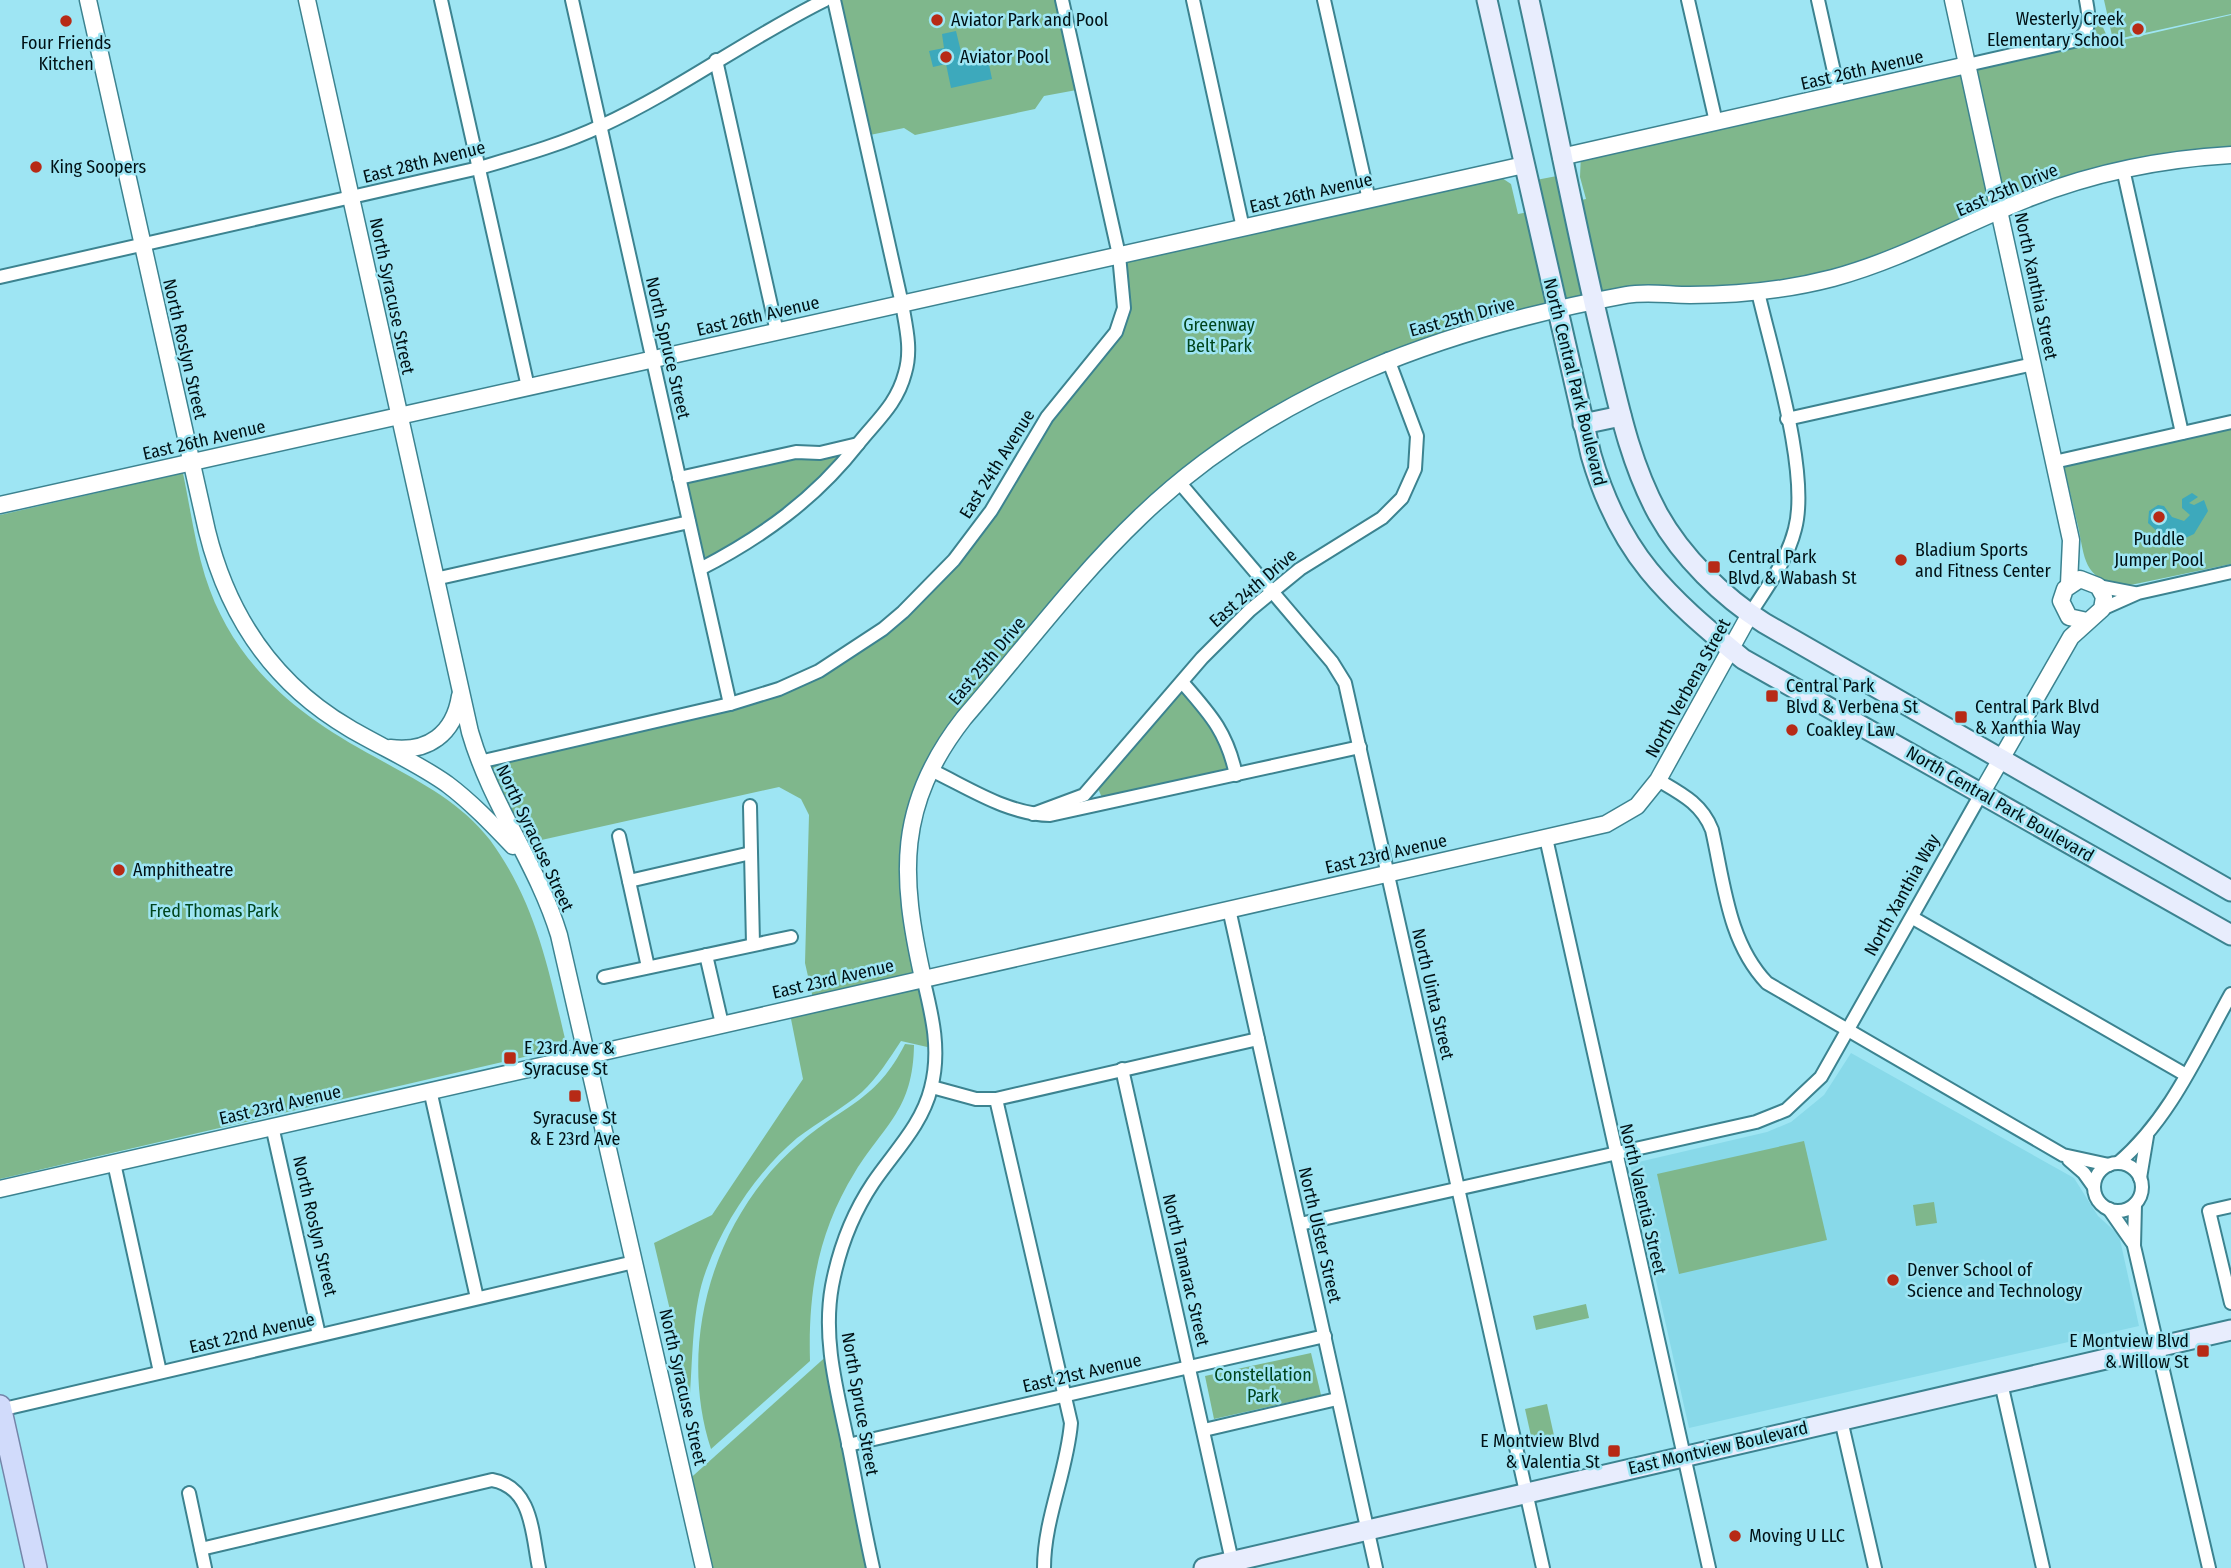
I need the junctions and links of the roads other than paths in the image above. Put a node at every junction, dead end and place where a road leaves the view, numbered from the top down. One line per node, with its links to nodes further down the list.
1 (88, 0): 30 (street, North Roslyn Street)
2 (309, 0): 26 (street, North Syracuse Street)
3 (442, 0): 24 (street)
4 (572, 0): 20 (street, North Spruce Street)
5 (825, 0): 16 (street, East 28th Avenue)
6 (834, 0): 35 (street)
7 (1062, 0): 31 (street)
8 (1193, 0): 29 (street)
9 (1324, 0): 27 (street)
10 (1487, 0): 23 (main road, North Central Park Boulevard)
11 (1529, 0): 22 (main road, North Central Park Boulevard)
12 (1688, 0): 19 (street)
13 (1818, 0): 18 (street)
14 (1953, 0): 17 (street, North Xanthia Street)
15 (2086, 0): 17 (street, East 26th Avenue)
16 (716, 60): 20 (street, East 28th Avenue); 37 (street)
17 (1967, 65): 18 (street, East 26th Avenue); 28 (street, North Xanthia Street)
18 (1839, 94): 19 (street, East 26th Avenue)
19 (1716, 122): 22 (street, East 26th Avenue)
20 (600, 127): 24 (street, East 28th Avenue); 38 (street, North Spruce Street)
21 (2231, 155): 25 (street, East 25th Drive)
22 (1561, 157): 34 (main road, North Central Park Boulevard)
23 (1524, 165): 27 (street, East 26th Avenue); 36 (main road, North Central Park Boulevard)
24 (479, 168): 26 (street, East 28th Avenue); 41 (street)
25 (2123, 169): 28 (street, East 25th Drive); 47 (street)
26 (350, 198): 30 (street, East 28th Avenue); 43 (street, North Syracuse Street)
27 (1368, 200): 29 (street, East 26th Avenue)
28 (1999, 211): 33 (street, East 25th Drive); 40 (street, North Xanthia Street)
29 (1243, 228): 31 (street, East 26th Avenue)
30 (142, 245): 32 (street, East 28th Avenue); 49 (street, North Roslyn Street)
31 (1119, 255): 35 (street, East 26th Avenue); 71 (street, East 24th Avenue)
32 (0, 276)
33 (1758, 292): 34 (street, East 25th Drive); 44 (street)
34 (1594, 303): 36 (street, East 25th Drive); 42 (main road, North Central Park Boulevard)
35 (902, 304): 37 (street, East 26th Avenue); 48 (street)
36 (1557, 312): 39 (street, East 25th Drive); 46 (main road, North Central Park Boulevard)
37 (777, 332): 38 (street, East 26th Avenue)
38 (652, 359): 41 (street, East 26th Avenue); 51 (street, North Spruce Street)
39 (1388, 359): 52 (street, East 25th Drive); 61 (street, East 24th Drive)
40 (2033, 364): 44 (street); 50 (street, North Xanthia Street)
41 (528, 387): 43 (street, East 26th Avenue)
42 (1621, 415): 46 (main road); 65 (main road, North Central Park Boulevard)
43 (398, 416): 49 (street, East 26th Avenue); 58 (street, North Syracuse Street)
44 (1787, 419): 65 (street)
45 (2231, 422): 47 (street)
46 (1583, 424): 67 (main road, North Central Park Boulevard)
47 (2182, 433): 50 (street)
48 (858, 444): 51 (street); 56 (street)
49 (191, 462): 53 (street, East 26th Avenue); 73 (street, North Roslyn Street)
50 (2054, 462): 55 (street, North Xanthia Street)
51 (679, 478): 54 (street, North Spruce Street)
52 (1179, 482): 61 (street, North Uinta Street); 76 (street, East 25th Drive)
53 (0, 505)
54 (689, 522): 56 (street, North Spruce Street); 58 (street)
55 (2071, 540): 59 (street, North Xanthia Street); 60 (street, North Xanthia Street)
56 (699, 569): 71 (street, North Spruce Street)
57 (2231, 572): 62 (street)
58 (435, 579): 70 (street, North Syracuse Street)
59 (2069, 584): 60 (street); 64 (street)
60 (2095, 584): 62 (street); 63 (street)
61 (1271, 592): 69 (street, East 24th Drive); 72 (street, North Uinta Street)
62 (2138, 593): 63 (street)
63 (2102, 610): 66 (street)
64 (2065, 612): 66 (street); 68 (street, North Xanthia Way)
65 (1750, 614): 67 (street, North Verbena Street); 74 (main road, North Central Park Boulevard)
66 (2087, 621): 68 (street, North Xanthia Way)
67 (1733, 651): 78 (street, North Verbena Street); 80 (main road, North Central Park Boulevard)
68 (2058, 661): 74 (street, North Xanthia Way)
69 (1182, 682): 77 (street); 79 (street, East 24th Drive)
70 (461, 692): 73 (street); 75 (street, North Syracuse Street)
71 (730, 704): 75 (street, East 24th Avenue)
72 (1360, 747): 77 (street); 88 (street, North Uinta Street)
73 (384, 748): 87 (street, North Roslyn Street)
74 (2002, 760): 80 (street, North Xanthia Way); 90 (main road, North Central Park Boulevard)
75 (478, 762): 87 (street, North Syracuse Street)
76 (931, 770): 83 (street); 99 (street, East 25th Drive)
77 (1236, 775): 81 (street)
78 (1658, 780): 85 (street, East 23rd Avenue); 102 (street, North Verbena Street)
79 (1096, 784): 81 (street); 83 (street, East 24th Drive)
80 (1982, 794): 92 (street, North Xanthia Way); 93 (main road, North Central Park Boulevard)
81 (1108, 804): 83 (street)
82 (750, 806): 86 (street)
83 (1033, 814)
84 (619, 836): 89 (street)
85 (1546, 838): 88 (street, East 23rd Avenue); 112 (street, North Valentia Street)
86 (751, 853): 89 (street); 95 (street)
87 (527, 860): 104 (street, North Syracuse Street)
88 (1388, 873): 91 (street, East 23rd Avenue); 119 (street, North Uinta Street)
89 (629, 881): 97 (street)
90 (2231, 891)
91 (1229, 909): 99 (street, East 23rd Avenue); 103 (street, North Ulster Street)
92 (1913, 918): 102 (street, North Xanthia Way); 106 (street)
93 (2231, 935)
94 (791, 937): 95 (street)
95 (753, 944): 96 (street)
96 (706, 955): 97 (street); 101 (street)
97 (649, 967): 98 (street)
98 (604, 977)
99 (923, 978): 101 (street, East 23rd Avenue); 107 (street, North Spruce Street)
100 (2231, 994): 106 (street)
101 (722, 1024): 104 (street, East 23rd Avenue)
102 (1847, 1032): 112 (street, North Xanthia Way); 113 (street)
103 (1258, 1038): 105 (street); 123 (street, North Ulster Street)
104 (586, 1054): 108 (street, East 23rd Avenue); 125 (street, North Syracuse Street)
105 (1122, 1069): 109 (street); 132 (street, North Tamarac Street)
106 (2186, 1075): 111 (street)
107 (932, 1087): 109 (street); 140 (street, North Spruce Street)
108 (430, 1090): 110 (street, East 23rd Avenue); 126 (street)
109 (996, 1098): 135 (street)
110 (272, 1126): 114 (street, East 23rd Avenue); 129 (street, North Roslyn Street)
111 (2148, 1133): 115 (street); 116 (street)
112 (1615, 1153): 119 (street); 141 (street, North Valentia Street)
113 (2063, 1155): 115 (street); 117 (street)
114 (114, 1163): 118 (street, East 23rd Avenue); 133 (street)
115 (2113, 1164): 116 (street); 117 (street)
116 (2140, 1178): 120 (street)
117 (2094, 1187): 122 (street)
118 (0, 1189)
119 (1459, 1189): 123 (street); 142 (street, North Uinta Street)
120 (2135, 1204): 122 (street); 124 (street)
121 (2231, 1206): 127 (street)
122 (2109, 1209): 124 (street)
123 (1300, 1224): 130 (street, North Ulster Street)
124 (2134, 1246): 131 (street)
125 (634, 1262): 126 (street, East 22nd Avenue); 150 (street, North Syracuse Street)
126 (477, 1298): 129 (street, East 22nd Avenue)
127 (2231, 1303)
128 (2231, 1329): 131 (main road, East Montview Boulevard)
129 (319, 1335): 133 (street, East 22nd Avenue)
130 (1325, 1336): 132 (street, East 21st Avenue); 136 (street, North Ulster Street)
131 (2158, 1347): 134 (main road, East Montview Boulevard); 159 (street)
132 (1190, 1366): 135 (street, East 21st Avenue); 139 (street, North Tamarac Street)
133 (160, 1373): 137 (street, East 22nd Avenue)
134 (2001, 1383): 138 (main road, East Montview Boulevard); 158 (street)
135 (1065, 1394): 140 (street, East 21st Avenue); 152 (street)
136 (1337, 1399): 139 (street); 144 (street, North Ulster Street)
137 (0, 1408): 147 (main road)
138 (1841, 1420): 141 (main road, East Montview Boulevard); 157 (street)
139 (1204, 1430): 146 (street, North Tamarac Street)
140 (848, 1445): 151 (street, North Spruce Street)
141 (1684, 1456): 142 (main road, East Montview Boulevard); 156 (street, North Valentia Street)
142 (1526, 1492): 144 (main road, East Montview Boulevard); 155 (street, North Uinta Street)
143 (188, 1493): 145 (street)
144 (1367, 1530): 146 (main road, East Montview Boulevard); 154 (street, North Ulster Street)
145 (201, 1549): 148 (street); 149 (street)
146 (1232, 1561): 153 (main road, East Montview Boulevard)
147 (36, 1568)
148 (205, 1568)
149 (540, 1568)
150 (704, 1568)
151 (873, 1568)
152 (1044, 1568)
153 (1204, 1568)
154 (1376, 1568)
155 (1543, 1568)
156 (1709, 1568)
157 (1875, 1568)
158 (2043, 1568)
159 (2208, 1568)

